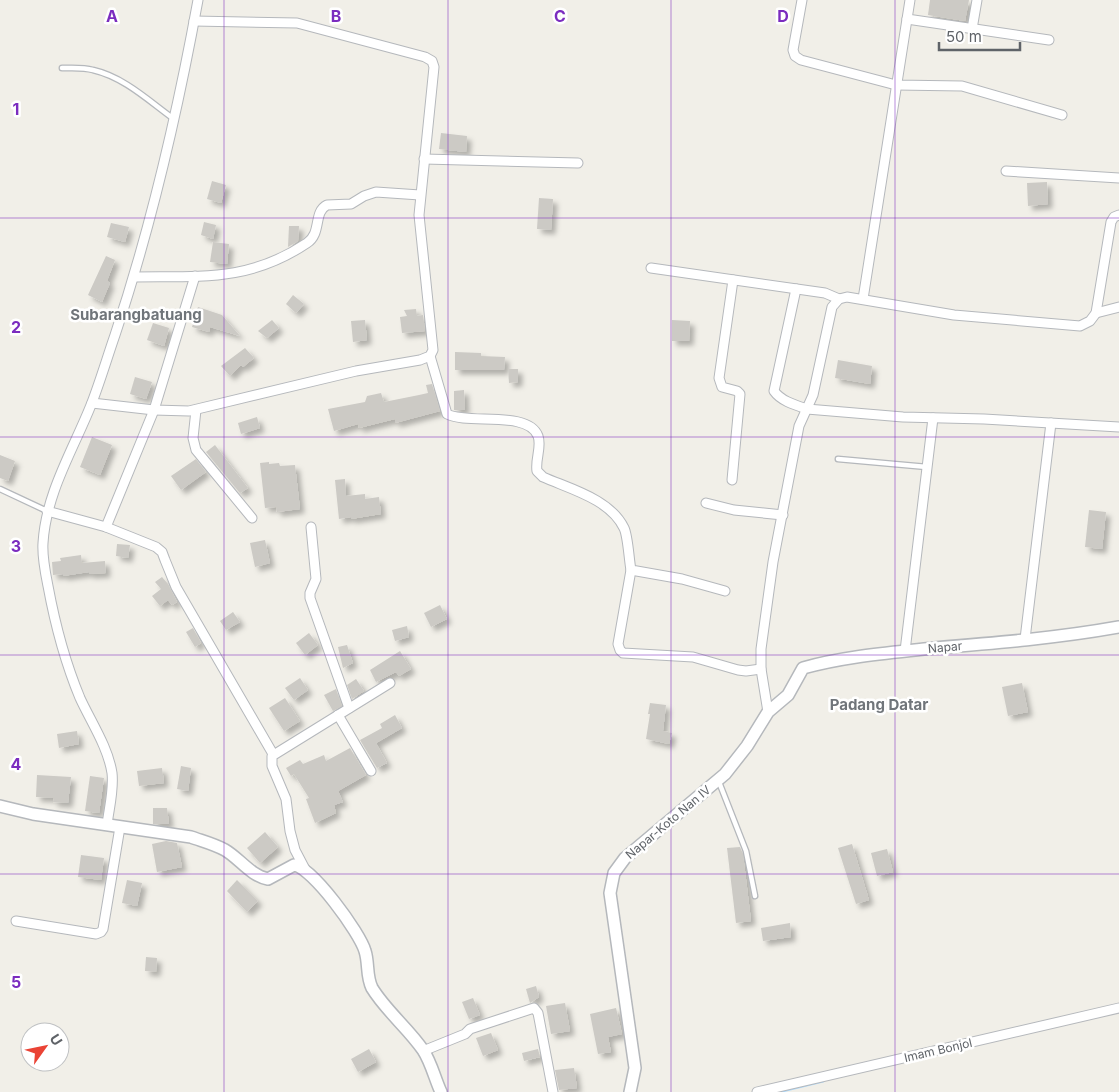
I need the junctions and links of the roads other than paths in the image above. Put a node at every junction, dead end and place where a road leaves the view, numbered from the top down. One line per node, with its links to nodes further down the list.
1 (198, 0): 6 (street)
2 (802, 0): 10 (street)
3 (910, 0): 5 (street)
4 (977, 0): 7 (street)
5 (907, 19): 7 (street); 10 (street)
6 (194, 21): 12 (street); 13 (street)
7 (972, 29): 8 (street)
8 (1049, 40)
9 (62, 68): 12 (lane)
10 (896, 85): 11 (street); 25 (street)
11 (1062, 115)
12 (175, 120): 21 (street)
13 (424, 159): 14 (street); 17 (street)
14 (578, 163)
15 (1006, 171): 16 (street)
16 (1119, 178)
17 (420, 195): 20 (street); 28 (street)
18 (1119, 215): 27 (street)
19 (651, 268): 22 (street)
20 (195, 276): 21 (street); 31 (street)
21 (134, 277): 29 (street)
22 (733, 280): 23 (street); 38 (street)
23 (796, 289): 24 (street); 30 (street)
24 (839, 299): 25 (street); 30 (street)
25 (863, 299): 27 (street)
26 (1119, 307): 27 (street)
27 (1096, 312)
28 (430, 356): 32 (street); 46 (street)
29 (92, 403): 31 (street); 41 (street)
30 (807, 409): 33 (street); 42 (street)
31 (154, 410): 32 (street); 44 (street)
32 (196, 410): 43 (street)
33 (933, 418): 34 (street); 37 (street)
34 (1051, 423): 35 (street); 49 (street)
35 (1119, 427)
36 (838, 459): 37 (lane)
37 (927, 467): 50 (street)
38 (732, 480)
39 (0, 489): 41 (lane)
40 (706, 502): 42 (street)
41 (47, 511): 44 (street); 61 (street)
42 (783, 515): 51 (street)
43 (252, 518)
44 (106, 527): 57 (street)
45 (311, 527): 54 (street)
46 (630, 570): 47 (street); 51 (street)
47 (725, 591)
48 (1119, 627): 49 (street, Napar)
49 (1025, 639): 50 (street, Napar)
50 (904, 651): 53 (street, Napar)
51 (761, 669): 55 (street)
52 (390, 683): 54 (street)
53 (788, 695): 55 (street, Napar-Koto Nan IV)
54 (349, 708): 56 (street)
55 (768, 712): 59 (street, Napar-Koto Nan IV)
56 (338, 715): 57 (street); 58 (street)
57 (273, 754): 63 (street)
58 (371, 770)
59 (718, 780): 64 (lane); 70 (street, Napar-Koto Nan IV)
60 (0, 806): 61 (street)
61 (107, 824): 62 (street)
62 (120, 826): 63 (street); 65 (street)
63 (303, 868): 67 (street)
64 (755, 896)
65 (16, 921)
66 (1119, 1008): 71 (street, Imam Bonjol)
67 (423, 1051): 68 (street); 69 (street)
68 (441, 1092)
69 (553, 1092)
70 (630, 1092)
71 (757, 1092)

